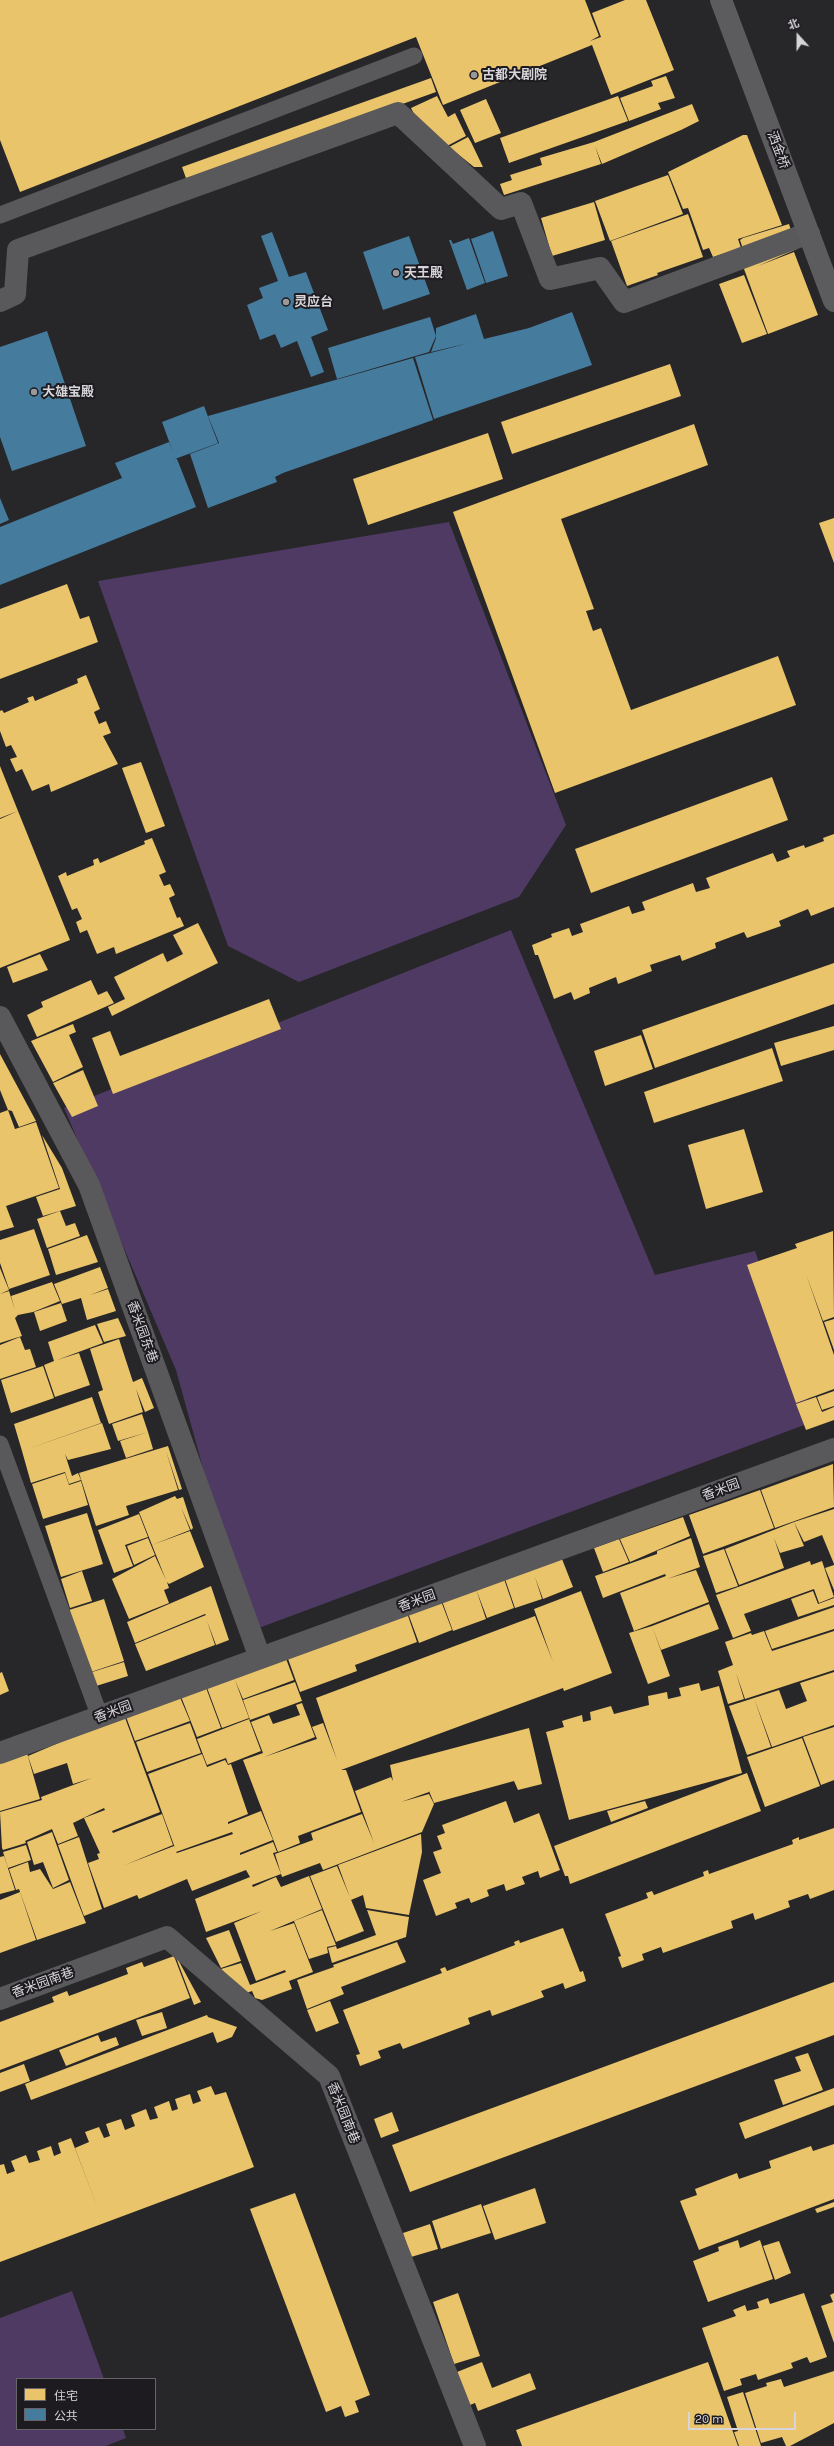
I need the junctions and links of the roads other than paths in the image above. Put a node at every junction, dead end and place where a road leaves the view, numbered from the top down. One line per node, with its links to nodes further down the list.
1 (721, 0): 4 (street, 洒金桥)
2 (414, 56): 3 (lane)
3 (0, 215)
4 (809, 233): 5 (street); 6 (street, 洒金桥)
5 (0, 301)
6 (834, 301)
7 (0, 1017): 10 (street, 香米园东巷)
8 (0, 1444): 11 (lane)
9 (834, 1449): 10 (street, 香米园)
10 (260, 1658): 11 (street, 香米园)
11 (100, 1717): 12 (street, 香米园)
12 (0, 1753)
13 (0, 1999): 14 (street, 香米园南巷)
14 (475, 2446)

